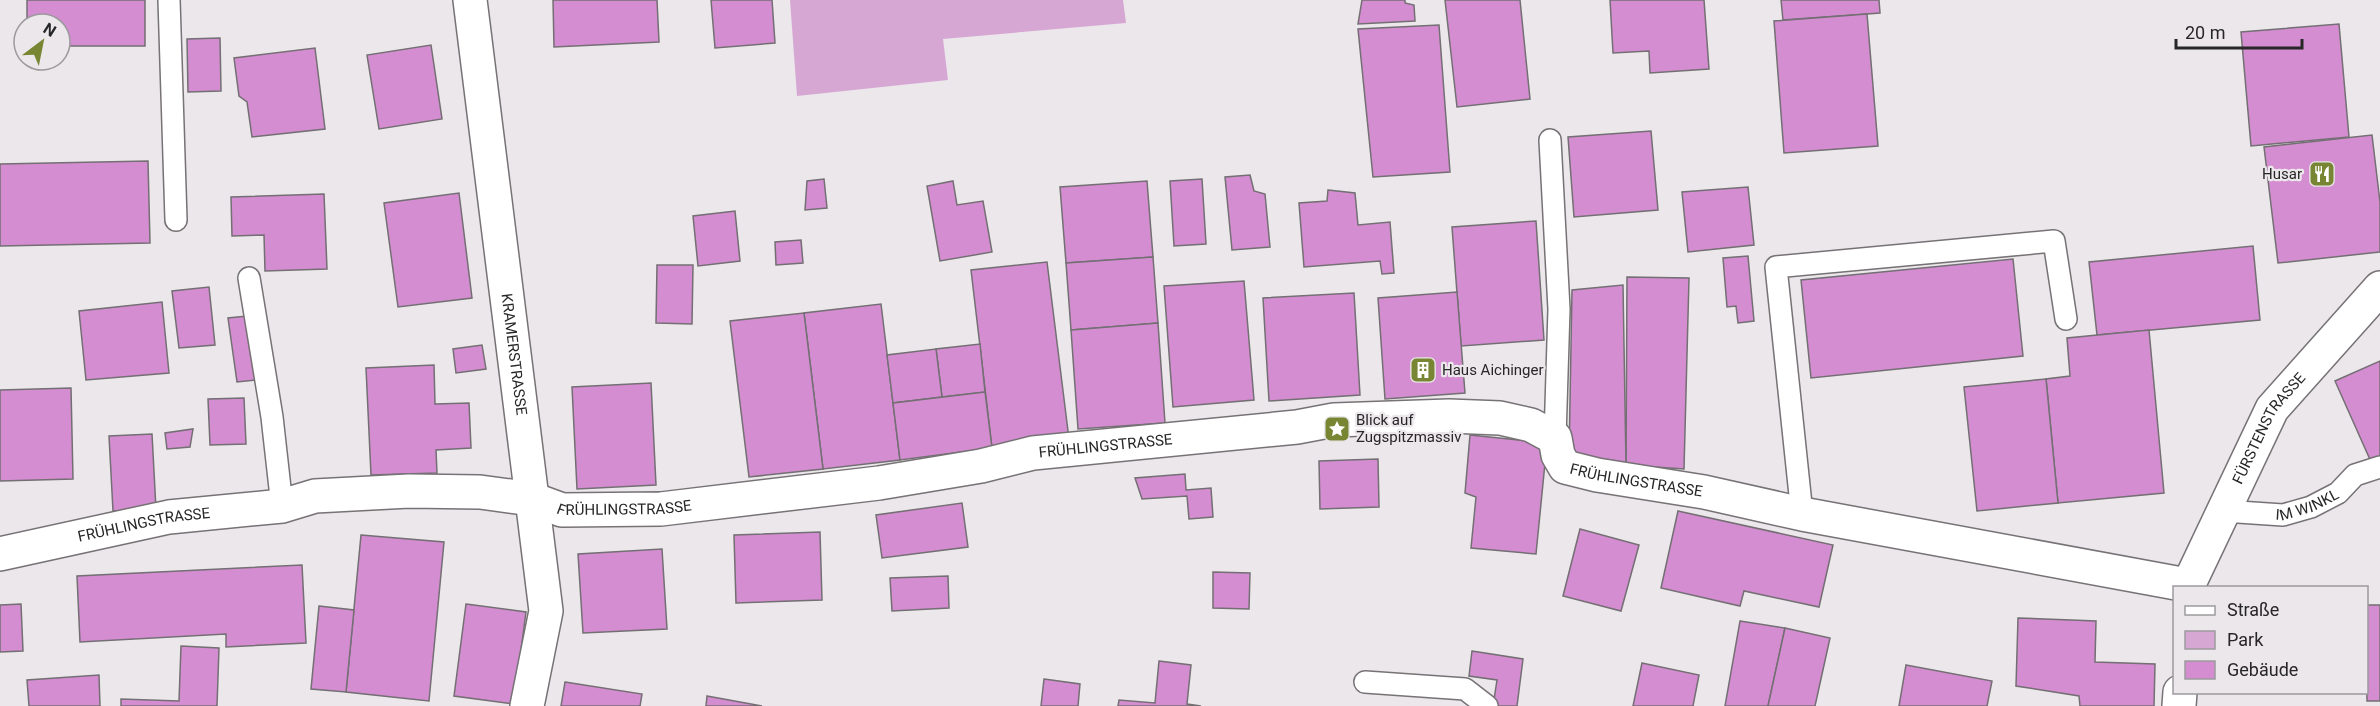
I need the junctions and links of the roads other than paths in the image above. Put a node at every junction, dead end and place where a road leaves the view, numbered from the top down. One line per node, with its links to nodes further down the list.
1 (169, 0): 4 (lane)
2 (470, 0): 10 (street, KRAMERSTRASSE)
3 (1550, 140): 8 (lane)
4 (176, 220)
5 (249, 278): 11 (lane)
6 (2380, 288): 12 (street, FÜRSTENSTRASSE)
7 (2066, 319): 13 (lane)
8 (1555, 438): 10 (street, FRÜHLINGSTRASSE); 13 (street, FRÜHLINGSTRASSE)
9 (2380, 467): 12 (lane, IM WINKL)
10 (532, 499): 11 (street, FRÜHLINGSTRASSE); 17 (street, KRAMERSTRASSE)
11 (282, 506): 14 (street, FRÜHLINGSTRASSE)
12 (2223, 511): 15 (street, FÜRSTENSTRASSE)
13 (1802, 514): 15 (street, FRÜHLINGSTRASSE)
14 (0, 554)
15 (2187, 586)
16 (1365, 682): 18 (lane)
17 (527, 706)
18 (1486, 706)

